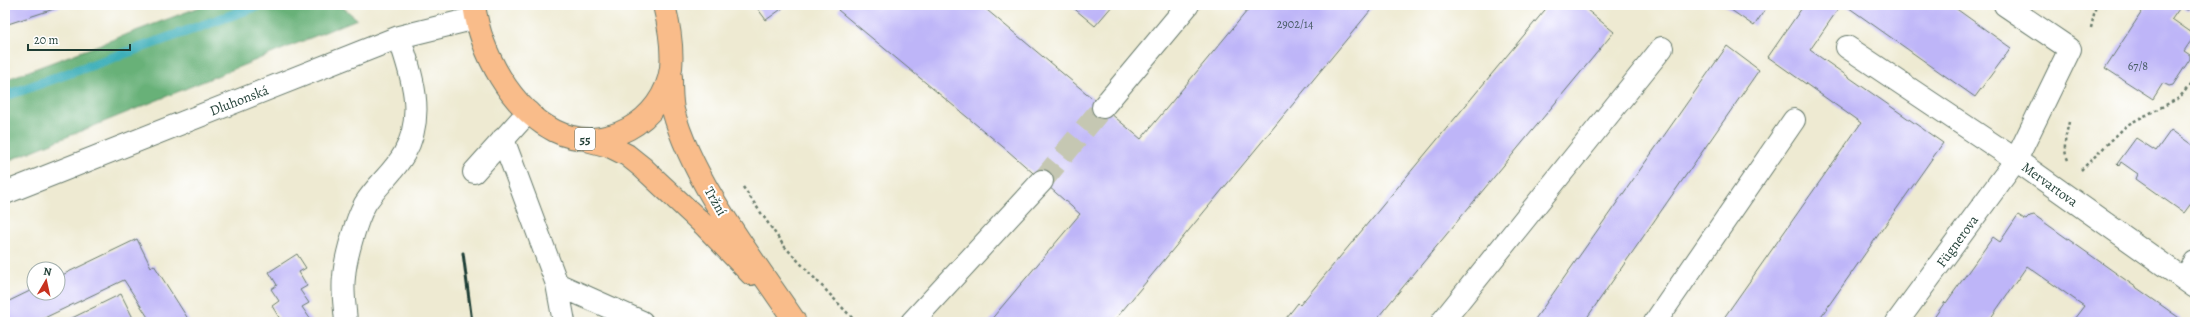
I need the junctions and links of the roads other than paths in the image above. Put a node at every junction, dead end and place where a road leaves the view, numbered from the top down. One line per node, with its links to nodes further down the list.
1 (664, 5): 8 (main road, Dluhonská / 55)
2 (1188, 5): 9 (street)
3 (2004, 5): 14 (street, Mervartova)
4 (475, 12): 5 (street, Dluhonská); 10 (main road, Dluhonská / 55)
5 (400, 37): 17 (street, Dluhonská); 21 (street)
6 (1662, 48): 25 (street)
7 (1847, 48): 14 (street)
8 (671, 68): 13 (main road, Dluhonská / 55); 20 (main road, Tržní / 55)
9 (1103, 106)
10 (528, 112): 12 (street); 13 (main road, Dluhonská / 55)
11 (1794, 120): 26 (street)
12 (504, 139): 15 (street); 19 (street)
13 (583, 139): 20 (main road, Tržní / 55)
14 (2016, 160): 18 (street, Mervartova); 27 (street, Fügnerova)
15 (474, 172)
16 (1042, 181): 24 (street)
17 (5, 193)
18 (2191, 276)
19 (557, 284): 22 (street); 23 (street)
20 (795, 321)
21 (346, 322)
22 (564, 322)
23 (642, 322)
24 (912, 322)
25 (1442, 322)
26 (1655, 322)
27 (1897, 322)

